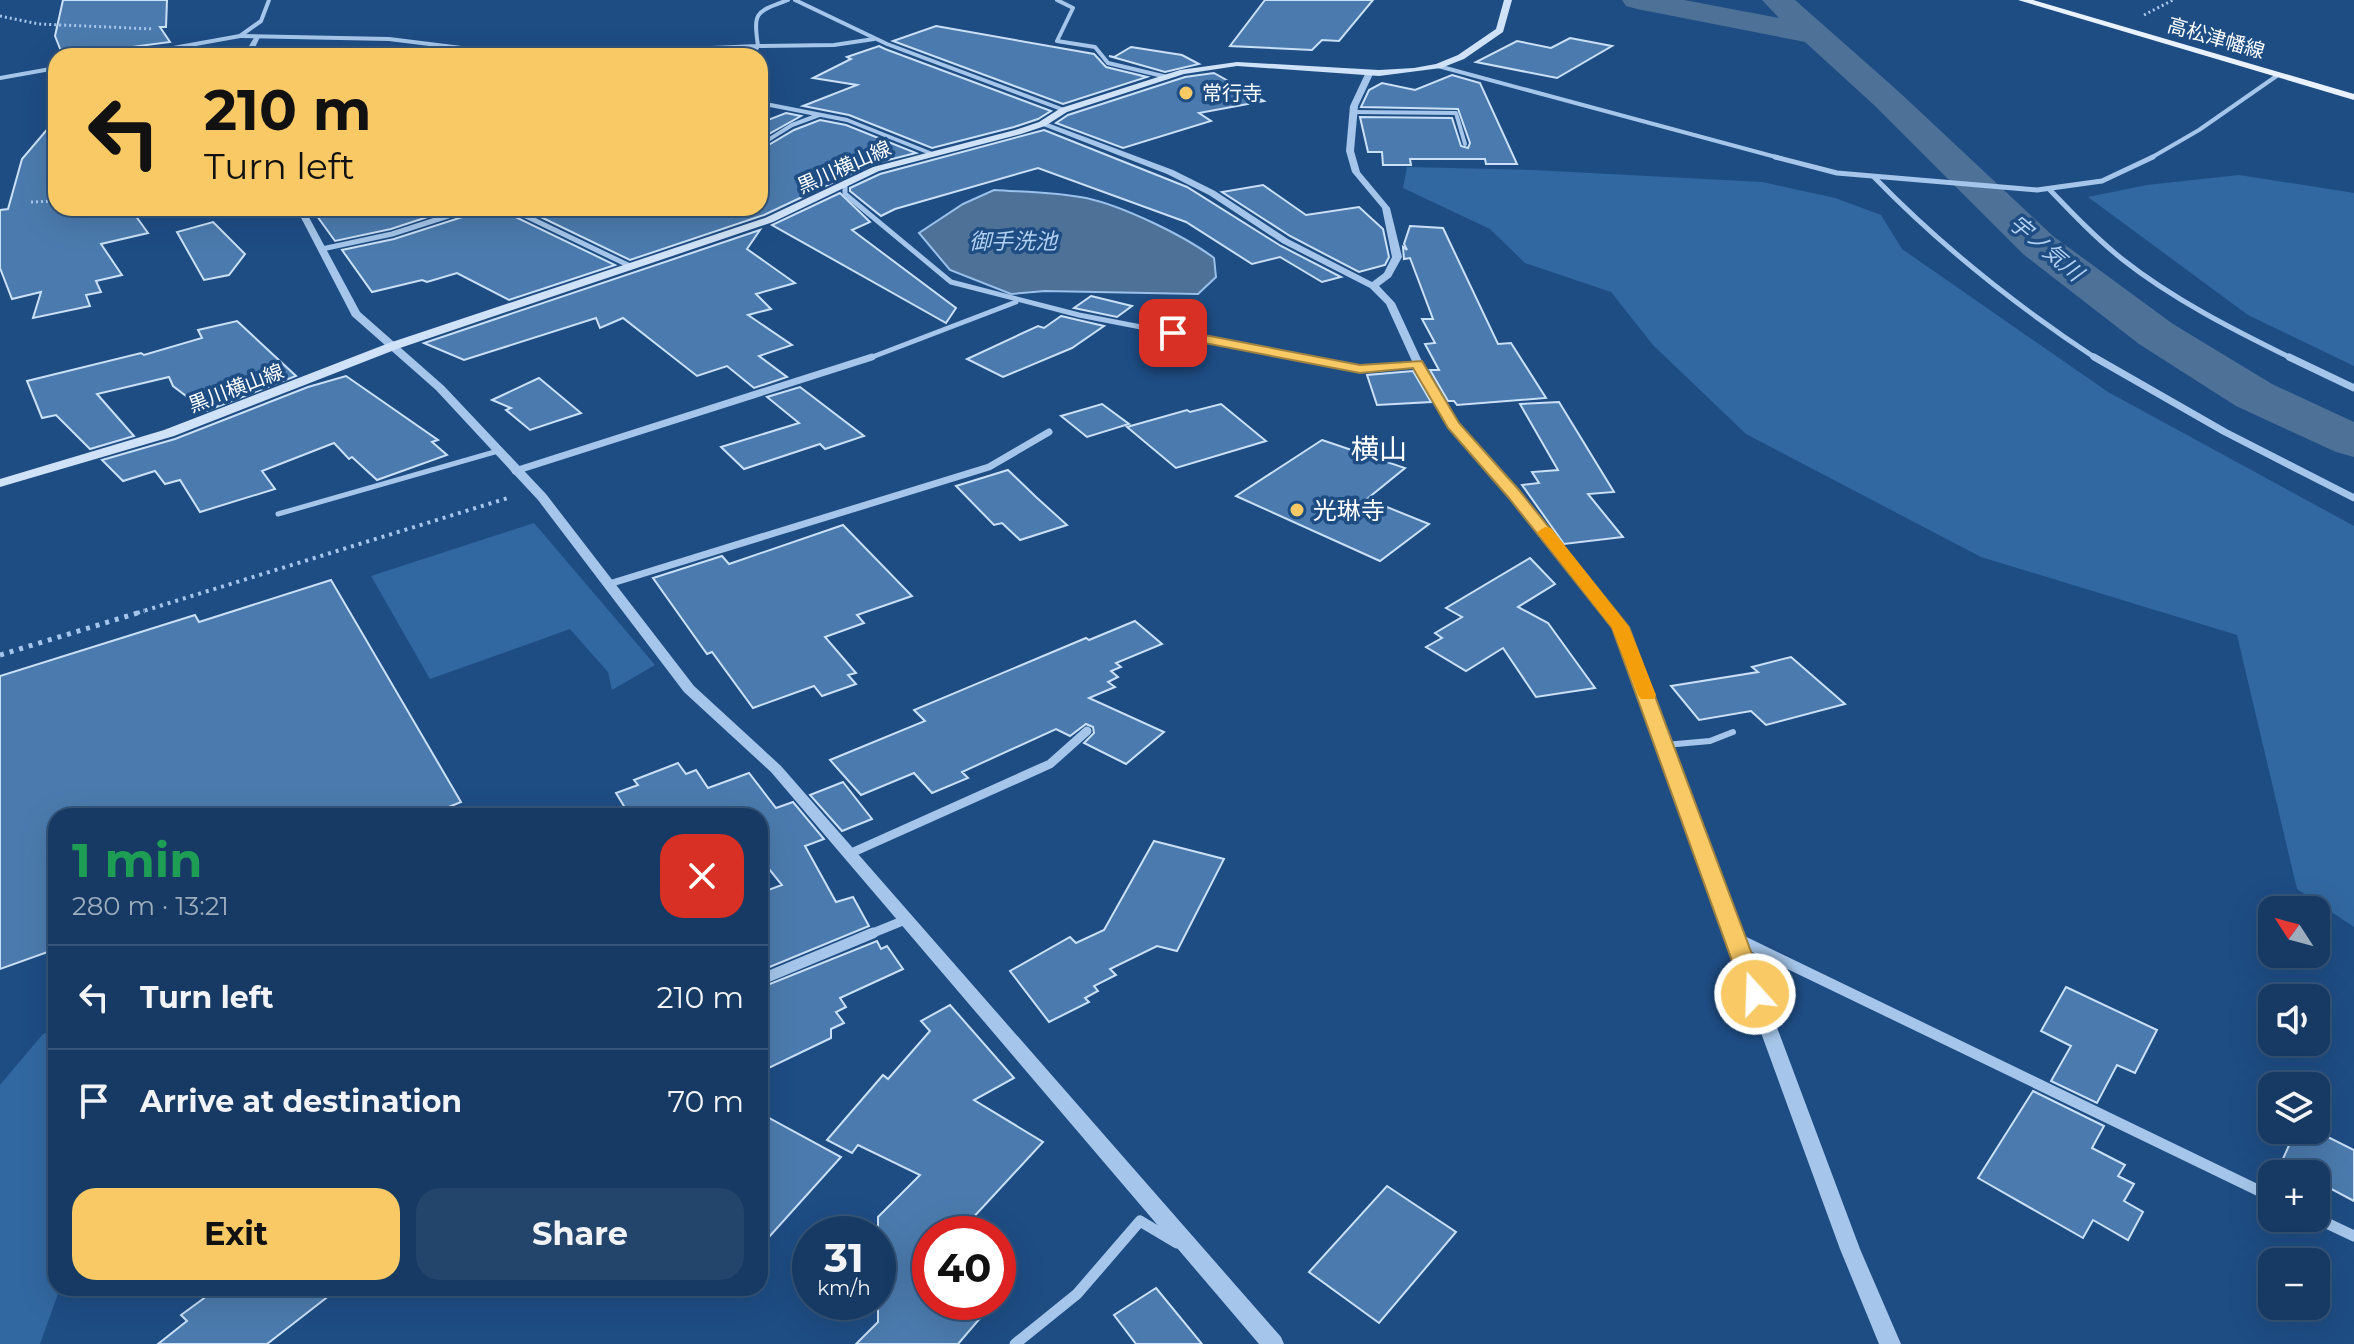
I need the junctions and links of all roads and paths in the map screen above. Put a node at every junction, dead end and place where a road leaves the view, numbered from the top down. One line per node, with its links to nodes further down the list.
1 (269, 0): 9 (street)
2 (788, 0): 12 (street)
3 (795, 0): 11 (street)
4 (1057, 0): 21 (street)
5 (1508, 0): 17 (main road, 黒川横山線)
6 (2023, 0): 20 (main road, 高松津幡線)
7 (0, 16): 8 (path)
8 (165, 29)
9 (240, 36): 10 (street); 13 (street)
10 (257, 37): 14 (street); 15 (street)
11 (875, 39): 12 (street); 25 (street)
12 (758, 46): 16 (street)
13 (173, 48)
14 (251, 48)
15 (462, 48)
16 (717, 48)
17 (1438, 66): 19 (main road, 黒川横山線); 32 (street)
18 (48, 69): 22 (street)
19 (1370, 72): 21 (main road, 黒川横山線); 26 (street)
20 (2278, 75): 23 (main road, 高松津幡線); 34 (street)
21 (1167, 77): 25 (main road, 黒川横山線)
22 (0, 78)
23 (2354, 97)
24 (768, 105): 27 (street)
25 (1064, 110): 28 (main road, 黒川横山線)
26 (1353, 112): 30 (street); 42 (street)
27 (820, 115): 29 (street); 31 (street)
28 (1042, 124): 31 (main road, 黒川横山線); 42 (street)
29 (768, 140)
30 (1465, 144)
31 (930, 153): 33 (main road, 黒川横山線)
32 (1874, 177): 34 (street); 52 (street)
33 (845, 183): 41 (main road, 黒川横山線); 43 (street)
34 (2050, 190): 46 (street)
35 (48, 201): 36 (path)
36 (31, 202)
37 (304, 216): 40 (street)
38 (448, 216): 40 (street)
39 (526, 216): 41 (street)
40 (322, 249): 44 (street)
41 (630, 266): 44 (main road, 黒川横山線)
42 (1373, 286): 45 (street)
43 (1016, 302): 45 (street); 49 (street)
44 (393, 346): 48 (street); 50 (main road, 黒川横山線)
45 (1418, 364): 58 (street)
46 (2354, 388)
47 (1049, 432): 54 (street)
48 (498, 451): 49 (street); 53 (lane)
49 (515, 471): 51 (street)
50 (0, 483)
51 (535, 489): 54 (street); 55 (path)
52 (2354, 498)
53 (278, 514)
54 (609, 584): 59 (street)
55 (0, 655)
56 (1087, 731): 59 (street)
57 (1733, 732): 58 (lane)
58 (1665, 745): 61 (street)
59 (849, 854): 60 (street)
60 (905, 920): 62 (street); 66 (street)
61 (1734, 937): 63 (street); 69 (street)
62 (768, 977)
63 (2258, 1190)
64 (2330, 1225): 65 (street)
65 (2354, 1236)
66 (1191, 1251): 67 (street); 68 (street)
67 (1015, 1344)
68 (1273, 1344)
69 (1890, 1344)

